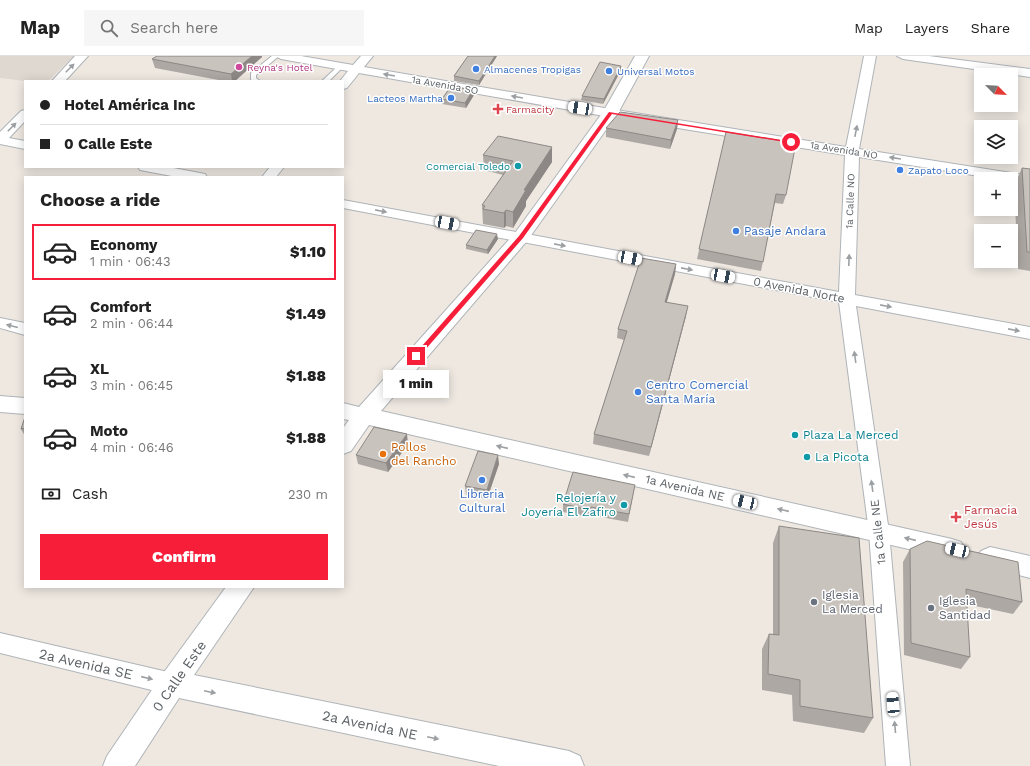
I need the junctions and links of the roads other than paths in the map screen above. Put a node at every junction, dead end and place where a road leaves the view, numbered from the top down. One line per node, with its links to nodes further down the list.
1 (82, 56): 11 (street, one-way to 1)
2 (276, 56): 12 (lane)
3 (281, 56): 8 (street, 1a Avenida SO)
4 (367, 56): 9 (street)
5 (642, 56): 15 (street)
6 (870, 56): 19 (street, 1a Calle NO, one-way to 6)
7 (903, 56): 10 (street)
8 (340, 67): 9 (street, 1a Avenida SO); 13 (lane)
9 (356, 70): 14 (street); 15 (street, 1a Avenida SO, one-way to 9)
10 (1030, 73)
11 (59, 80)
12 (255, 80)
13 (326, 80)
14 (344, 84)
15 (610, 113): 19 (street, 1a Avenida NO); 26 (street)
16 (24, 115): 17 (street, one-way to 16)
17 (0, 140): 18 (street)
18 (24, 145)
19 (852, 151): 24 (street, 1a Avenida NO, one-way to 19); 27 (street, 1a Calle NO, one-way to 19)
20 (150, 168): 22 (street)
21 (276, 168): 23 (street)
22 (194, 176)
23 (270, 176)
24 (1030, 180)
25 (344, 204): 26 (street, 0 Avenida Norte, one-way to 26)
26 (521, 237): 27 (street, 0 Avenida Norte, one-way to 27); 33 (street)
27 (847, 299): 30 (street, 0 Avenida Norte, one-way to 30); 35 (street, 1a Calle NE, one-way to 27)
28 (0, 323): 29 (street, one-way to 28)
29 (24, 329)
30 (1030, 333)
31 (0, 404): 32 (street)
32 (24, 406)
33 (353, 413): 34 (street); 35 (street, 1a Avenida NE, one-way to 33)
34 (344, 442)
35 (879, 532): 36 (street, 1a Avenida NE, one-way to 35); 42 (street, 1a Calle NE, one-way to 35)
36 (1030, 567)
37 (240, 588): 39 (street, 0 Calle Este)
38 (0, 643): 39 (street, 2a Avenida SE, one-way to 39)
39 (172, 684): 40 (street, 0 Calle Este); 41 (street, 2a Avenida NE, one-way to 41)
40 (118, 766)
41 (569, 766)
42 (898, 766)

